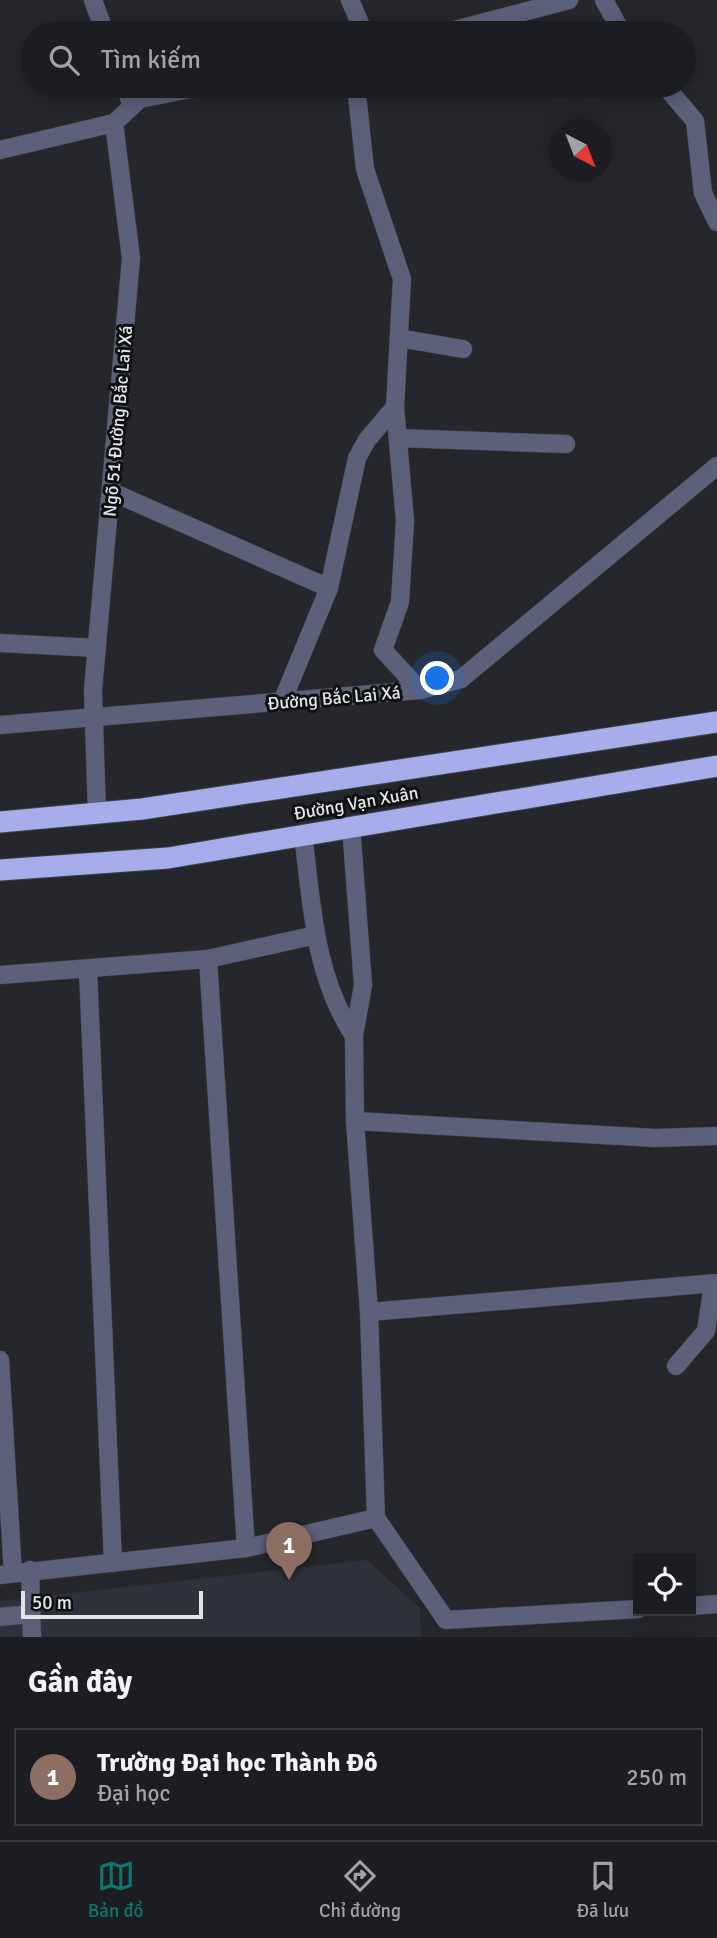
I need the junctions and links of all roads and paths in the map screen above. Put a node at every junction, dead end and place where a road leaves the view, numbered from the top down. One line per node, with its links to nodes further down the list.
1 (93, 0): 5 (street)
2 (350, 0): 6 (street)
3 (569, 0): 7 (street)
4 (604, 0): 8 (street)
5 (101, 21)
6 (358, 21)
7 (489, 21)
8 (615, 21)
9 (129, 98): 13 (street)
10 (145, 98): 13 (street)
11 (357, 98): 17 (street)
12 (675, 98): 16 (street)
13 (132, 106): 14 (street)
14 (114, 123): 15 (street); 23 (street, Ngõ 51 Đường Bắc Lai Xá)
15 (0, 149)
16 (717, 222)
17 (399, 338): 18 (street); 19 (street)
18 (463, 349)
19 (395, 407): 20 (street); 24 (street)
20 (398, 438): 21 (street); 27 (street)
21 (566, 444)
22 (717, 466): 27 (street, Đường Bắc Lai Xá)
23 (112, 492): 24 (street); 26 (street, Ngõ 51 Đường Bắc Lai Xá)
24 (329, 587): 28 (street)
25 (0, 643): 26 (street)
26 (97, 648): 29 (street, Ngõ 51 Đường Bắc Lai Xá)
27 (420, 690): 28 (street, Đường Bắc Lai Xá)
28 (282, 702): 29 (street, Đường Bắc Lai Xá)
29 (92, 719): 31 (street, Đường Bắc Lai Xá); 33 (street, Ngõ 51 Đường Bắc Lai Xá)
30 (717, 722): 33 (highway, Đường Vạn Xuân)
31 (0, 725)
32 (717, 766): 35 (highway, Đường Vạn Xuân)
33 (97, 814): 34 (highway, Đường Vạn Xuân)
34 (0, 822)
35 (351, 826): 36 (highway, Đường Vạn Xuân); 42 (street)
36 (303, 834): 37 (highway, Đường Vạn Xuân); 38 (street)
37 (0, 870)
38 (316, 935): 39 (street); 42 (street)
39 (208, 959): 40 (street); 50 (street)
40 (88, 969): 41 (street); 51 (street)
41 (0, 975)
42 (354, 1036): 43 (street)
43 (355, 1121): 44 (street); 46 (street)
44 (717, 1136)
45 (715, 1284): 46 (street); 48 (street)
46 (369, 1312): 49 (street)
47 (0, 1360): 52 (street)
48 (676, 1366)
49 (376, 1518): 50 (street); 58 (street)
50 (246, 1548): 51 (street)
51 (113, 1563): 52 (street)
52 (14, 1573): 56 (street)
53 (717, 1604): 54 (street)
54 (696, 1606)
55 (633, 1609): 58 (street)
56 (31, 1614): 57 (street); 59 (street)
57 (0, 1617)
58 (447, 1628)
59 (32, 1637)

